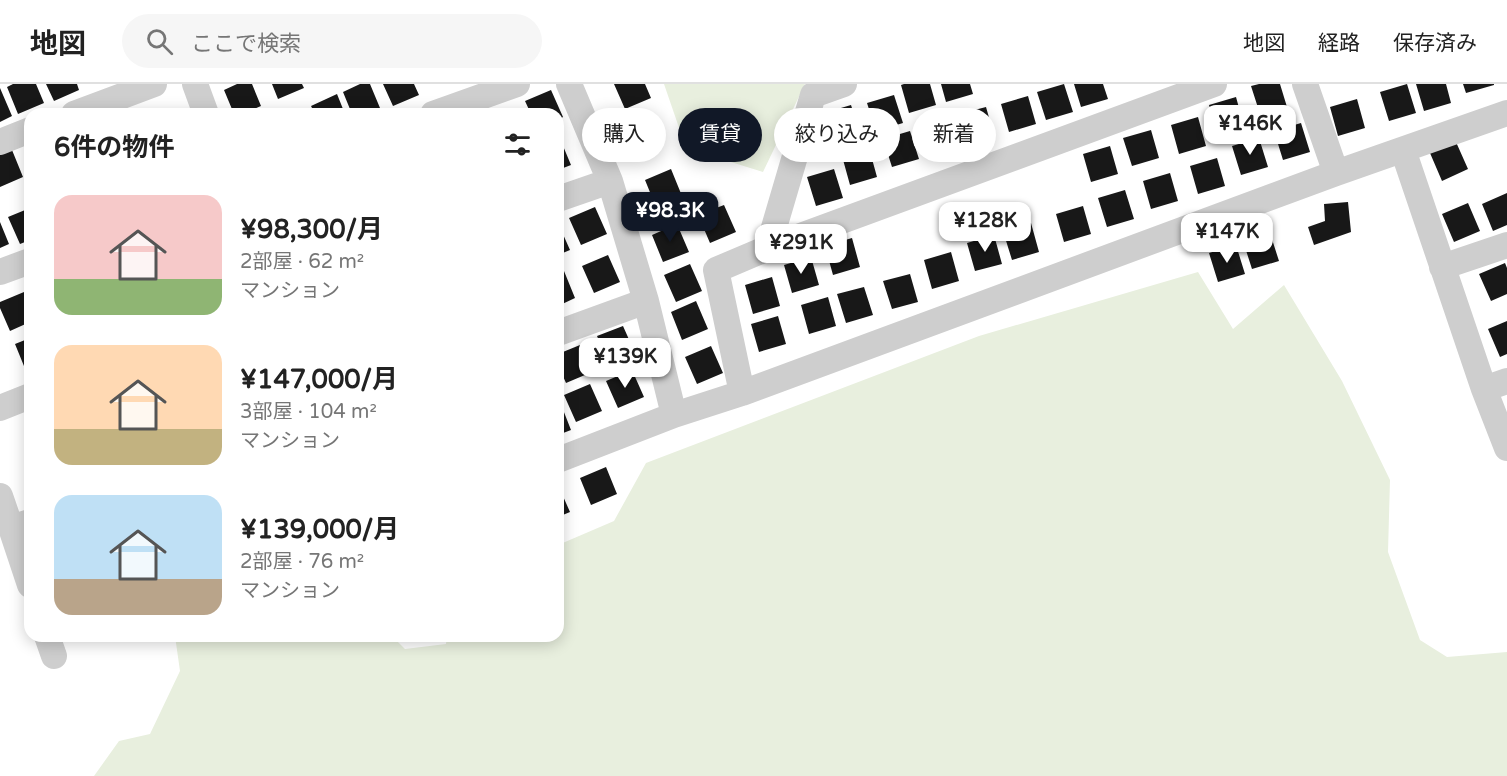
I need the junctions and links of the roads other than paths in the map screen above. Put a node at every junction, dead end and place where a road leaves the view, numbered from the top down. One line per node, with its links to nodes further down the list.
1 (154, 84): 8 (street)
2 (195, 84): 9 (street)
3 (517, 84): 10 (street)
4 (569, 84): 16 (street)
5 (844, 84): 19 (street)
6 (1214, 84): 19 (street)
7 (1305, 84): 15 (street)
8 (90, 108)
9 (204, 108)
10 (450, 108)
11 (1507, 113): 14 (street)
12 (24, 132): 13 (street)
13 (0, 142)
14 (1403, 150): 15 (street); 21 (street)
15 (1336, 173): 26 (street)
16 (610, 181): 17 (street); 23 (street)
17 (564, 197)
18 (1507, 245): 21 (street)
19 (768, 248): 26 (street)
20 (24, 263): 22 (street)
21 (1442, 267): 25 (street)
22 (0, 272)
23 (646, 301): 24 (street); 29 (street)
24 (564, 331)
25 (1496, 385): 30 (street)
26 (742, 393): 29 (street)
27 (24, 398): 28 (street)
28 (0, 408)
29 (674, 415): 31 (street)
30 (1507, 448)
31 (564, 458)
32 (0, 496): 33 (street)
33 (20, 525): 34 (street)
34 (24, 549)

